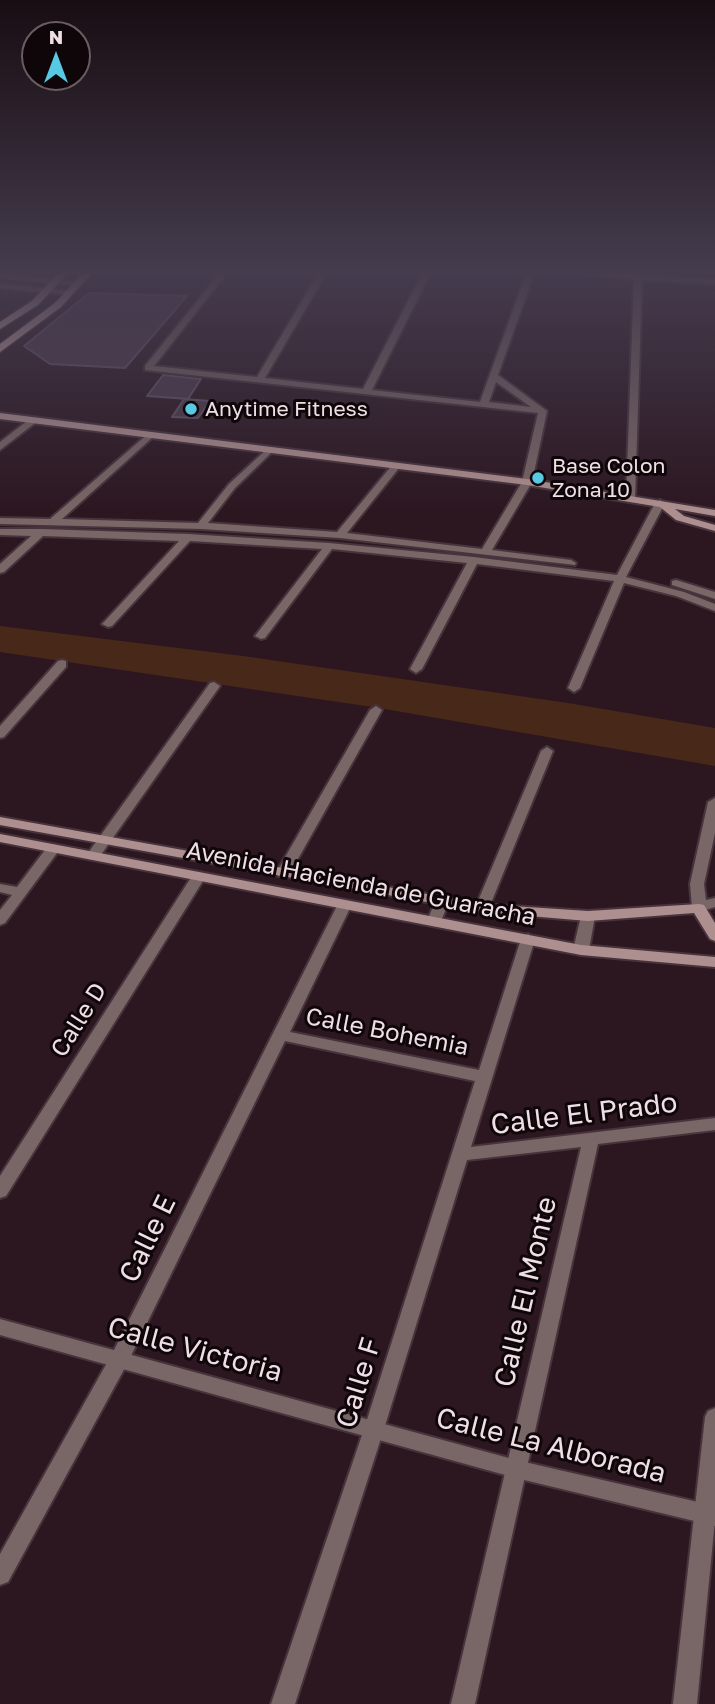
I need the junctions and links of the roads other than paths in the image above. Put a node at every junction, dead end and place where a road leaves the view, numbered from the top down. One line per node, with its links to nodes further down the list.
1 (160, 354): 7 (street)
2 (275, 354): 7 (street)
3 (386, 354): 8 (street)
4 (502, 354): 6 (street)
5 (636, 354): 18 (street)
6 (494, 376): 9 (street); 10 (street)
7 (259, 381): 8 (street)
8 (366, 392): 9 (street)
9 (484, 404): 10 (street)
10 (542, 411): 17 (street)
11 (0, 416): 12 (main road)
12 (34, 420): 13 (main road); 14 (street)
13 (149, 435): 15 (main road); 22 (street)
14 (0, 447)
15 (268, 451): 16 (main road); 23 (street)
16 (396, 466): 17 (main road); 29 (street)
17 (527, 482): 18 (main road); 34 (street)
18 (631, 498): 19 (main road)
19 (660, 503): 20 (main road); 25 (main road); 37 (street)
20 (715, 513)
21 (0, 522): 22 (street)
22 (54, 522): 23 (street)
23 (201, 526): 24 (street)
24 (228, 528): 28 (street); 31 (street)
25 (715, 528)
26 (0, 532): 27 (street)
27 (41, 532): 30 (street); 36 (street)
28 (306, 533): 29 (street); 32 (street)
29 (340, 535): 34 (street)
30 (188, 537): 31 (street); 40 (street)
31 (219, 539): 32 (street)
32 (296, 544): 33 (street)
33 (329, 546): 35 (street); 41 (street)
34 (486, 551): 37 (street)
35 (474, 561): 37 (street); 43 (street)
36 (0, 570)
37 (622, 575): 38 (street); 39 (street); 45 (street)
38 (715, 596)
39 (715, 608)
40 (108, 624)
41 (261, 636)
42 (62, 664): 47 (street)
43 (416, 669)
44 (214, 687): 52 (street)
45 (574, 688)
46 (376, 710): 55 (street)
47 (0, 734)
48 (547, 751): 62 (street)
49 (715, 802): 63 (street)
50 (0, 821): 52 (main road, Avenida Hacienda de Guaracha)
51 (0, 838): 53 (main road, Avenida Hacienda de Guaracha)
52 (104, 840): 54 (street); 55 (main road, Avenida Hacienda de Guaracha)
53 (53, 849): 54 (main road, Avenida Hacienda de Guaracha); 58 (street)
54 (93, 856): 56 (main road, Avenida Hacienda de Guaracha)
55 (283, 873): 59 (main road, Avenida Hacienda de Guaracha)
56 (199, 876): 61 (main road, Avenida Hacienda de Guaracha); 76 (street, Calle D)
57 (0, 888): 58 (street)
58 (21, 892): 65 (street)
59 (442, 902): 62 (main road, Avenida Hacienda de Guaracha); 66 (street)
60 (715, 902): 63 (street, Avenida Hacienda de Guaracha)
61 (345, 904): 66 (main road, Avenida Hacienda de Guaracha); 71 (street, Calle E)
62 (482, 908): 64 (main road, Avenida Hacienda de Guaracha)
63 (699, 908): 64 (main road, Avenida Hacienda de Guaracha); 67 (main road)
64 (588, 916): 69 (street)
65 (0, 920)
66 (434, 921): 68 (main road, Avenida Hacienda de Guaracha)
67 (715, 934)
68 (528, 939): 69 (main road, Avenida Hacienda de Guaracha); 72 (street, Calle F)
69 (581, 950): 70 (main road, Avenida Hacienda de Guaracha)
70 (715, 962)
71 (280, 1035): 72 (street, Calle Bohemia); 78 (street, Calle E)
72 (484, 1077): 75 (street, Calle F)
73 (715, 1124): 74 (street, Calle El Prado)
74 (592, 1139): 75 (street, Calle El Prado); 81 (street, Calle El Monte)
75 (459, 1155): 80 (street, Calle F)
76 (0, 1191)
77 (0, 1327): 78 (street, Calle Victoria)
78 (120, 1358): 80 (street, Calle Victoria); 83 (street, Calle E)
79 (715, 1417): 82 (street)
80 (374, 1429): 81 (street, Calle La Alborada); 84 (street, Calle F)
81 (516, 1469): 82 (street, Calle La Alborada); 85 (street, Calle El Monte)
82 (710, 1515): 86 (street)
83 (0, 1575)
84 (283, 1704)
85 (463, 1704)
86 (685, 1704)

